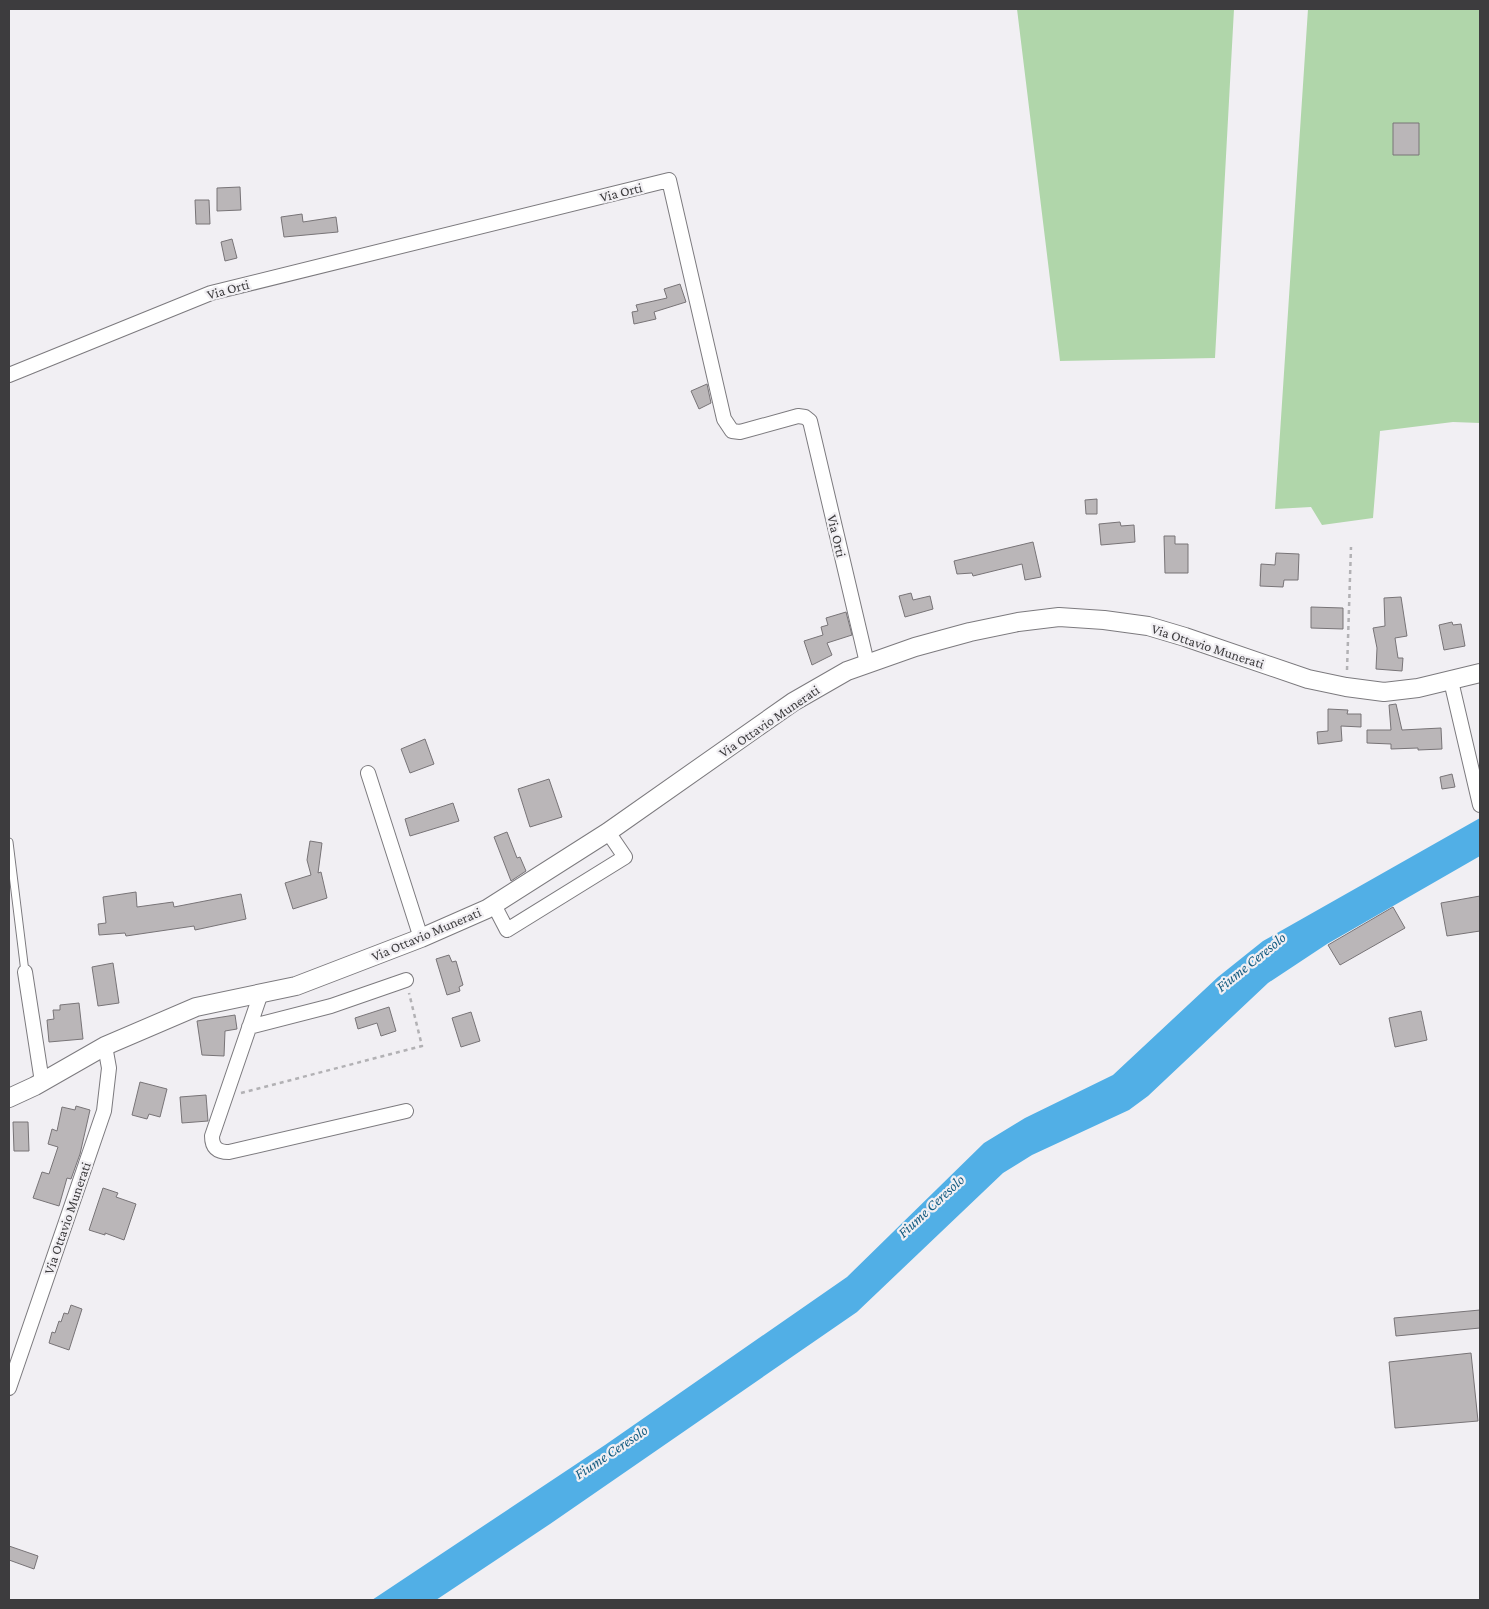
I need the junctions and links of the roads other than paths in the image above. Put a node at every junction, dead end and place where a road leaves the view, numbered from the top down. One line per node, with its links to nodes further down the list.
1 (9, 375): 2 (street, Via Orti)
2 (867, 663): 4 (street, Via Ottavio Munerati); 7 (street, Via Ottavio Munerati)
3 (1480, 673): 4 (street, Via Ottavio Munerati)
4 (1451, 681): 6 (street)
5 (368, 773): 10 (street)
6 (1480, 805)
7 (608, 832): 9 (street, Via Ottavio Munerati); 9 (street)
8 (9, 842): 11 (lane)
9 (494, 904): 10 (street, Via Ottavio Munerati)
10 (421, 938): 13 (street, Via Ottavio Munerati)
11 (25, 972): 16 (street)
12 (406, 980): 14 (street)
13 (261, 993): 14 (street); 15 (street, Via Ottavio Munerati)
14 (248, 1027): 18 (street)
15 (105, 1046): 16 (street, Via Ottavio Munerati); 19 (street, Via Ottavio Munerati)
16 (42, 1082): 17 (street, Via Ottavio Munerati)
17 (9, 1098)
18 (406, 1111)
19 (9, 1388)

